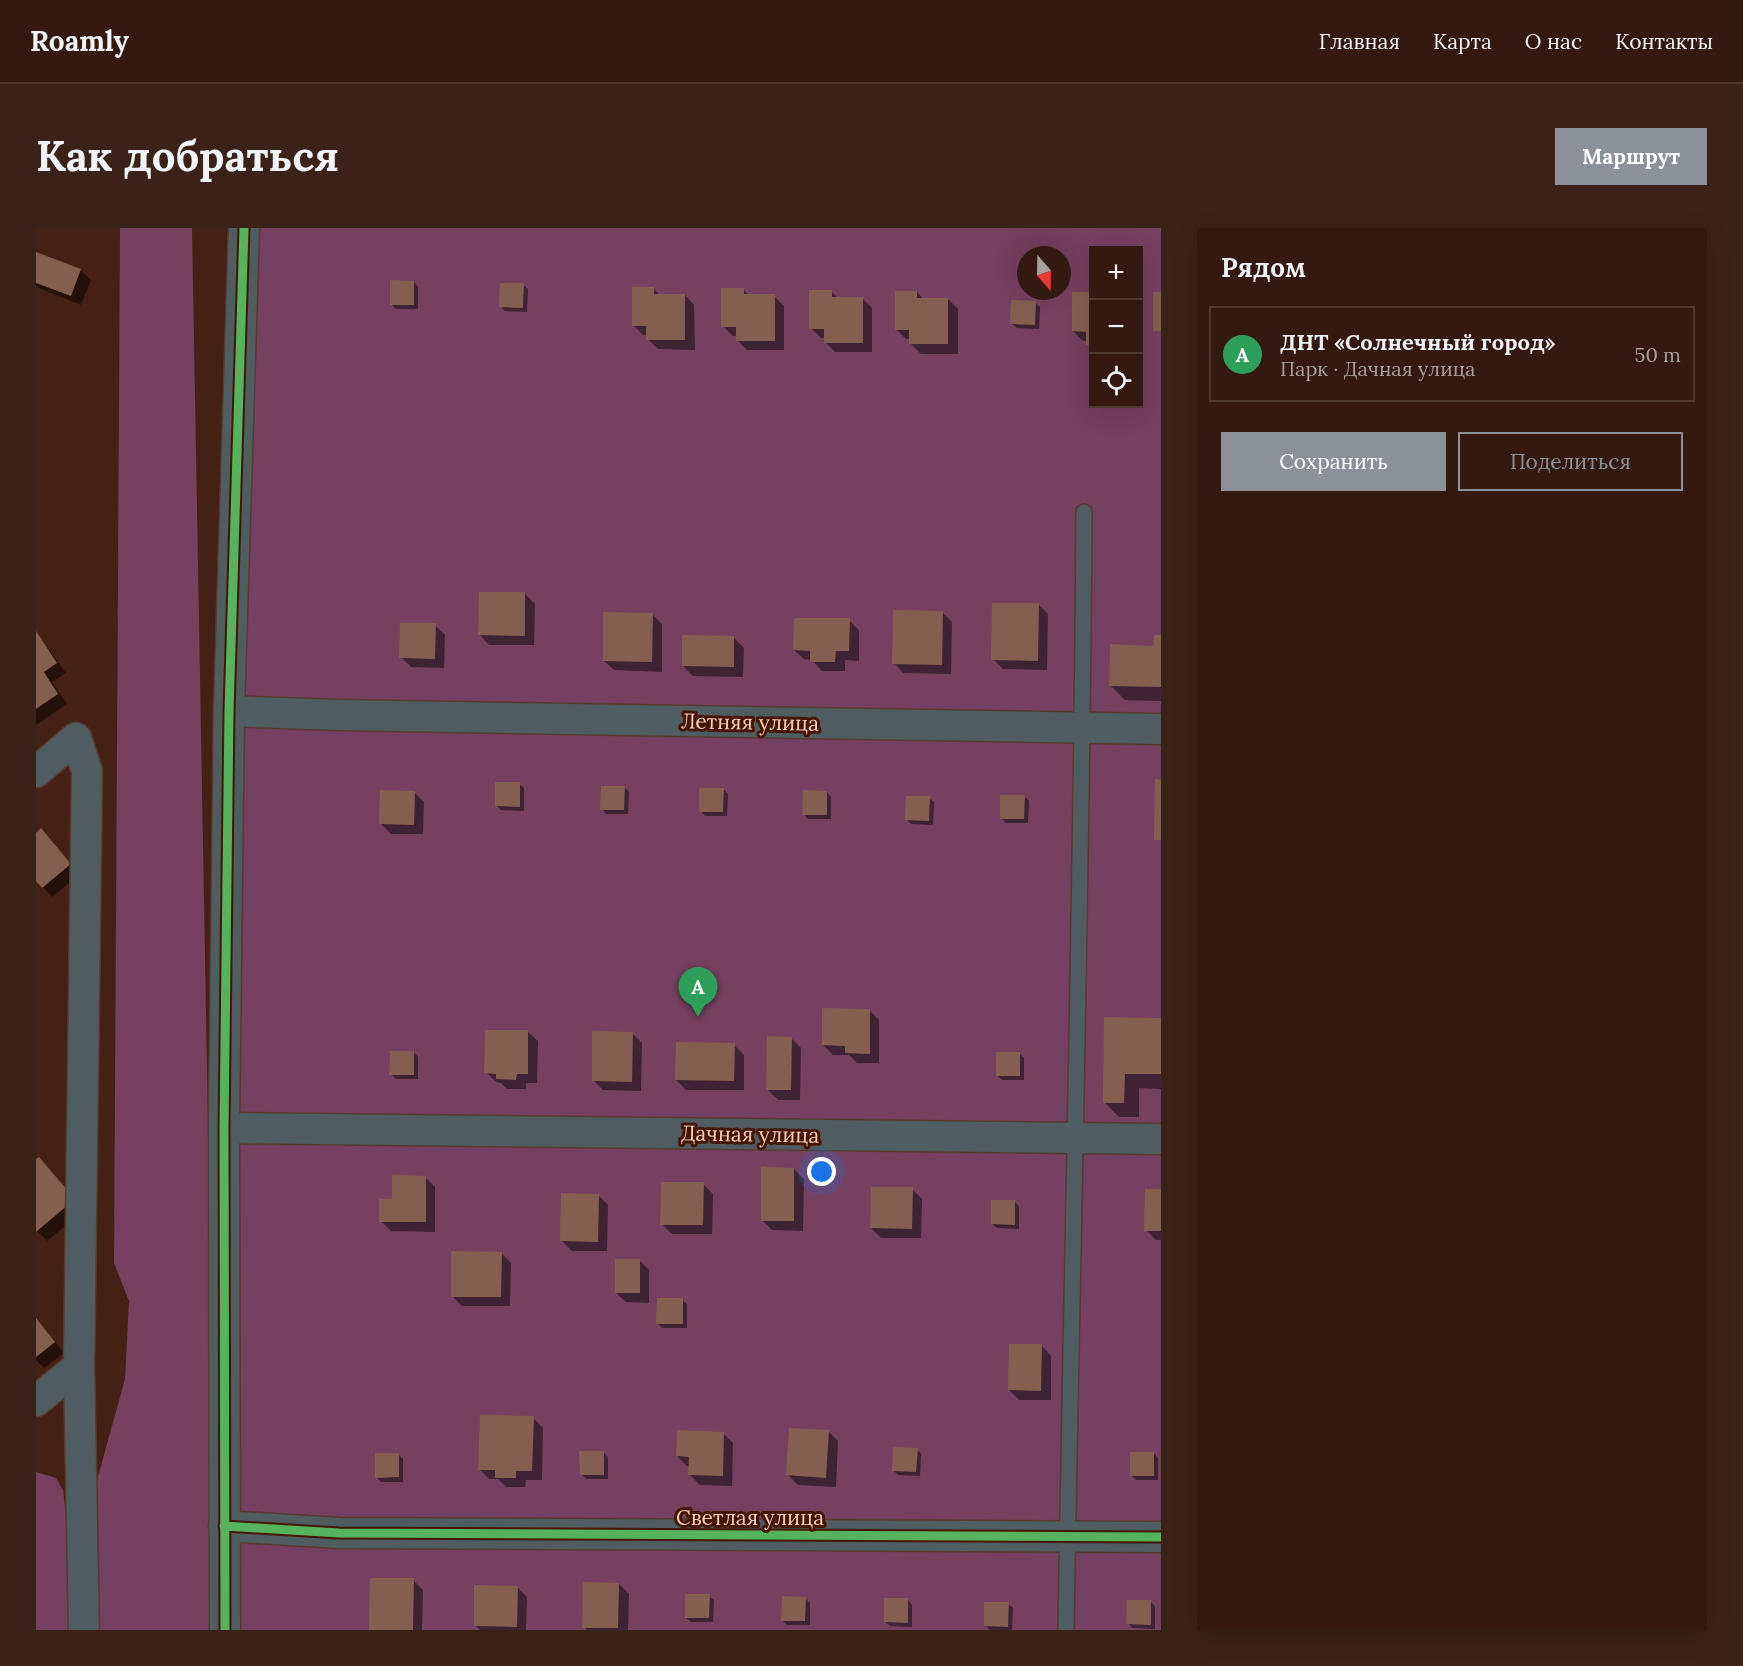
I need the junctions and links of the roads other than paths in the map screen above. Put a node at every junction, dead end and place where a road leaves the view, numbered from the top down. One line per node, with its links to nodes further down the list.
1 (244, 228): 3 (street)
2 (1084, 512): 4 (lane)
3 (229, 711): 4 (street, Летняя улица); 7 (street)
4 (1083, 728): 5 (street, Летняя улица); 8 (lane)
5 (1161, 729)
6 (36, 772): 10 (street)
7 (224, 1128): 8 (street, Дачная улица); 12 (street)
8 (1074, 1138): 9 (street, Дачная улица); 13 (lane)
9 (1161, 1139)
10 (79, 1366): 11 (street); 15 (street)
11 (36, 1401)
12 (224, 1526): 13 (street, Светлая улица); 16 (street)
13 (1067, 1537): 14 (street, Светлая улица); 17 (lane)
14 (1161, 1537)
15 (84, 1630)
16 (225, 1630)
17 (1066, 1630)

